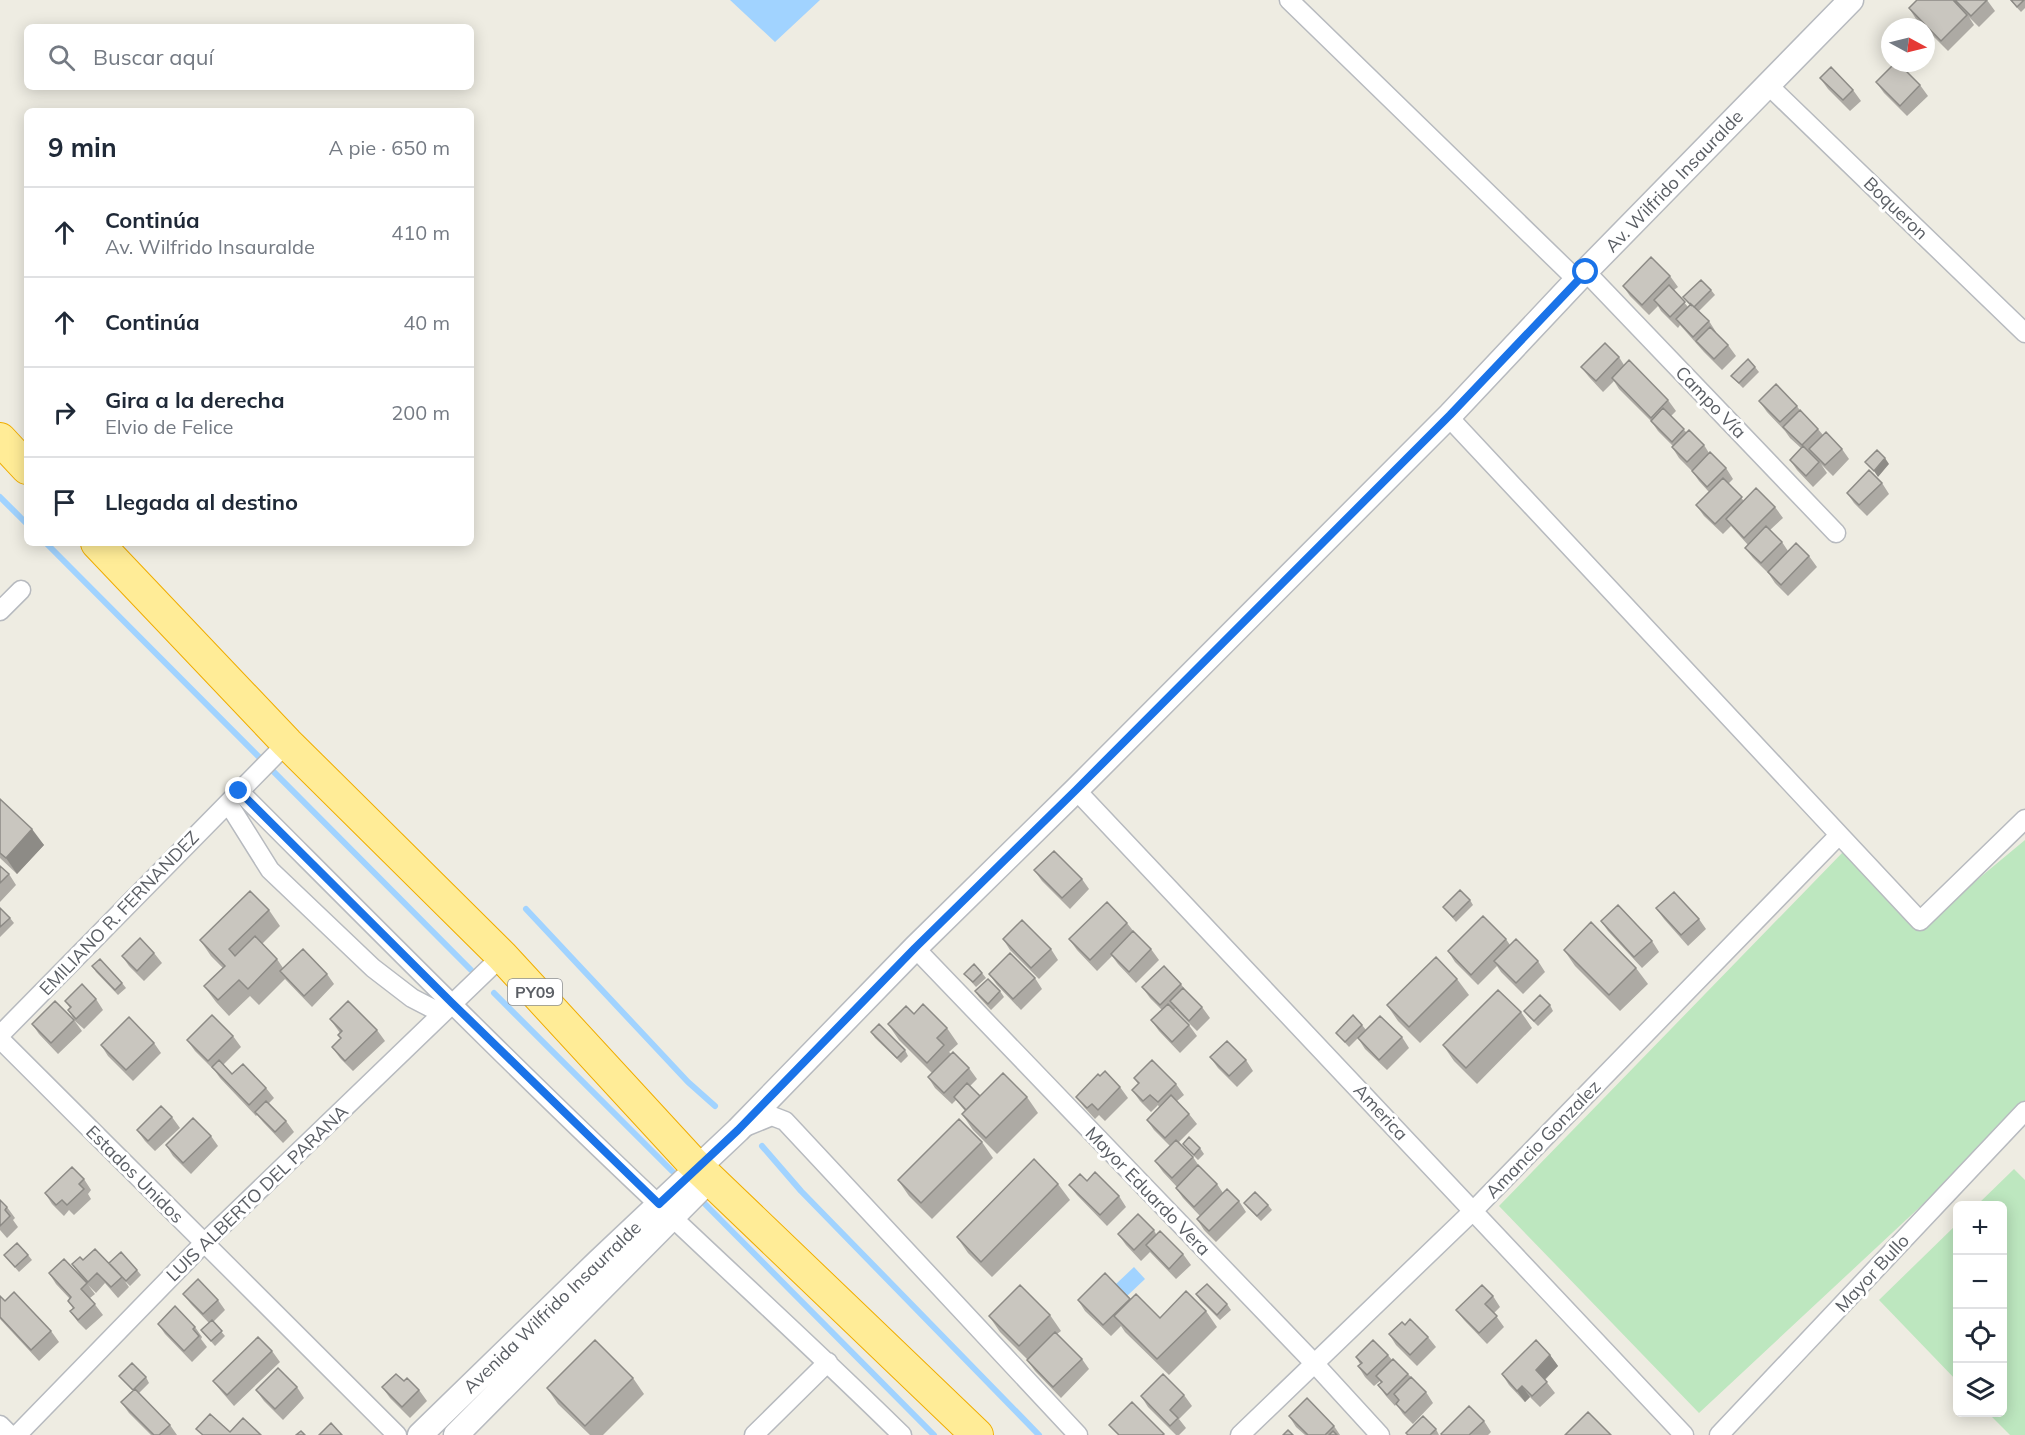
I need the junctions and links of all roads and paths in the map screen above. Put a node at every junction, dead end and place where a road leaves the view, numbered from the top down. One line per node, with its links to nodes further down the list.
1 (1289, 0): 5 (street, Campo Vía)
2 (1851, 0): 4 (street, Av. Wilfrido Insauralde)
3 (1869, 0): 4 (street)
4 (1771, 88): 5 (street, Av. Wilfrido Insauralde); 6 (street, Boqueron)
5 (1585, 276): 8 (street, Av. Wilfrido Insauralde); 12 (street, Campo Vía)
6 (2025, 333)
7 (0, 418): 10 (highway)
8 (1453, 420): 18 (street, Av. Wilfrido Insauralde); 21 (street)
9 (0, 439): 11 (highway)
10 (24, 443)
11 (24, 465)
12 (1836, 533)
13 (100, 546): 17 (highway, PY09)
14 (124, 546): 30 (highway, PY09)
15 (21, 590): 16 (street)
16 (0, 610)
17 (287, 743): 19 (street, EMILIANO R. FERNANDEZ); 23 (highway, PY09)
18 (1079, 793): 22 (street, Av. Wilfrido Insauralde); 31 (street, America)
19 (233, 797): 24 (street); 24 (street); 25 (street, EMILIANO R. FERNANDEZ)
20 (2025, 819): 21 (street)
21 (1839, 836): 31 (street, Amancio Gonzalez)
22 (919, 952): 28 (street); 29 (street, Av. Wilfrido Insauralde); 35 (street, Mayor Eduardo Vera)
23 (502, 956): 24 (street, LUIS ALBERTO DEL PARANA); 30 (highway, PY09)
24 (446, 1008): 32 (street); 33 (street, LUIS ALBERTO DEL PARANA)
25 (0, 1035)
26 (0, 1040): 33 (street, Estados Unidos)
27 (2025, 1111): 50 (street, Mayor Bullo)
28 (772, 1116): 29 (street); 30 (street); 46 (street)
29 (738, 1130): 30 (street, Avenida Wilfrido Insaurralde)
30 (710, 1168): 32 (street, Avenida Wilfrido Insaurralde); 44 (highway, PY09); 45 (highway, PY09)
31 (1474, 1210): 35 (street, Amancio Gonzalez); 49 (street, America)
32 (665, 1211): 34 (street); 40 (street, Avenida Wilfrido Insaurralde); 41 (street, Avenida Wilfrido Insaurralde)
33 (204, 1243): 38 (street, LUIS ALBERTO DEL PARANA); 39 (street, Estados Unidos)
34 (828, 1362): 42 (street); 43 (street)
35 (1314, 1363): 47 (street, Amancio Gonzalez); 48 (street, Mayor Eduardo Vera)
36 (0, 1425): 37 (street)
37 (10, 1435)
38 (17, 1435)
39 (398, 1435)
40 (420, 1435)
41 (456, 1435)
42 (754, 1435)
43 (902, 1435)
44 (977, 1435)
45 (994, 1435)
46 (1078, 1435)
47 (1240, 1435)
48 (1380, 1435)
49 (1684, 1435)
50 (1719, 1435)

